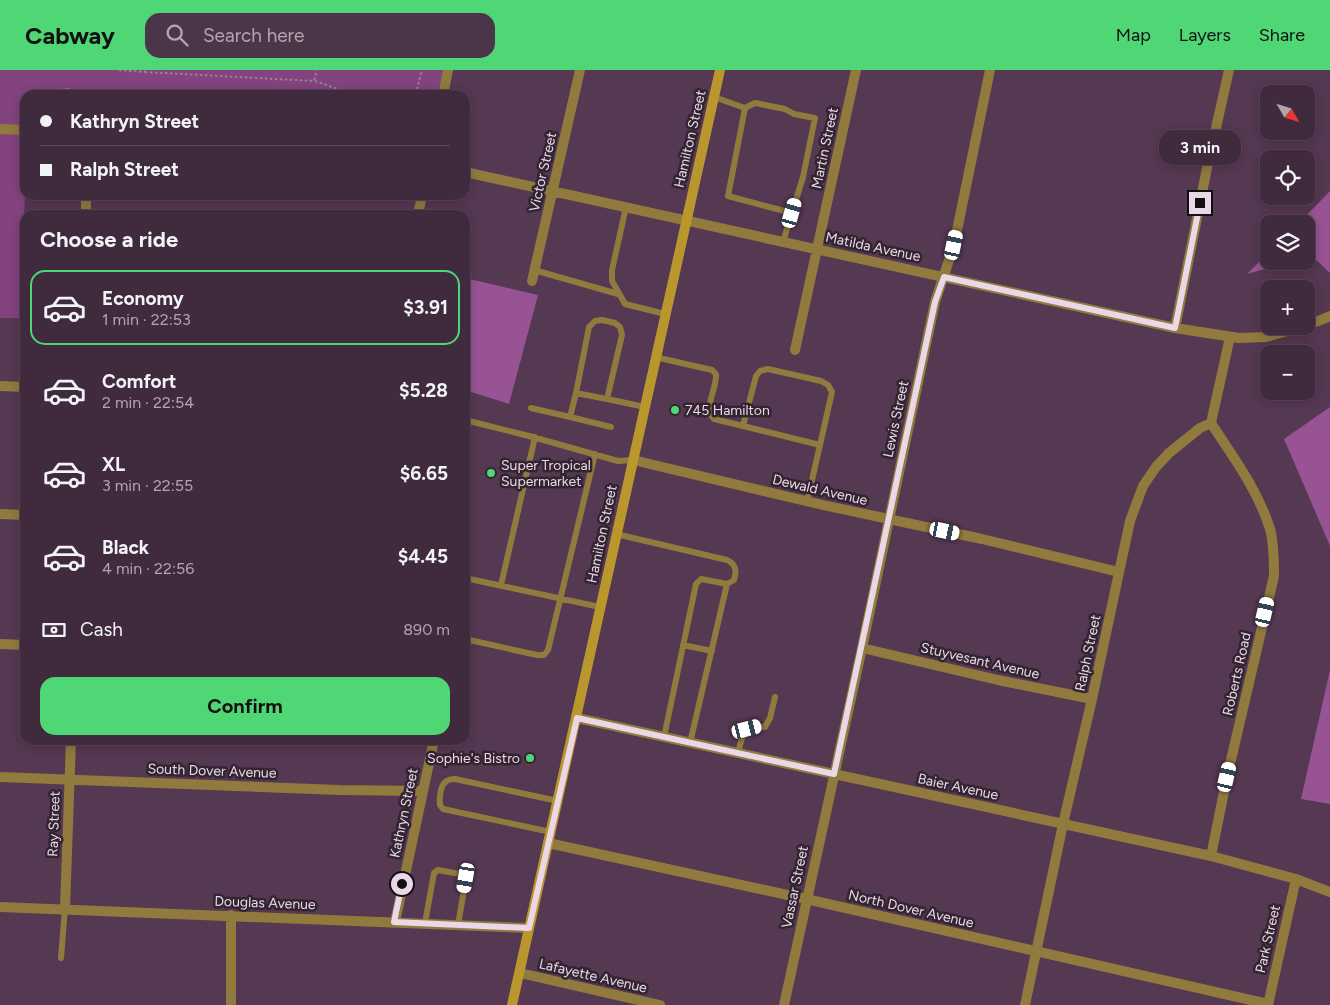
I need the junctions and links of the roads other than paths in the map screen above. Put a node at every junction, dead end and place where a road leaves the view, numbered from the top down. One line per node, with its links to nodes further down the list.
1 (448, 70): 7 (street)
2 (580, 70): 13 (street, Victor Street)
3 (720, 70): 8 (street, Hamilton Street)
4 (856, 70): 18 (street, Martin Street)
5 (990, 70): 20 (street, Lewis Street)
6 (1229, 70): 25 (street)
7 (444, 90)
8 (714, 98): 9 (lane); 16 (street, Hamilton Street)
9 (745, 108): 15 (lane); 15 (lane)
10 (0, 129): 11 (street)
11 (20, 130)
12 (470, 173): 13 (street, Matilda Avenue)
13 (553, 191): 14 (street, Matilda Avenue); 19 (street, Victor Street)
14 (626, 207): 16 (street, Matilda Avenue); 21 (lane)
15 (792, 213): 17 (lane)
16 (686, 220): 17 (street, Matilda Avenue); 22 (street, Hamilton Street)
17 (783, 242): 18 (street, Matilda Avenue)
18 (817, 250): 20 (street, Matilda Avenue); 28 (street, Martin Street)
19 (533, 275): 21 (lane)
20 (944, 277): 25 (street, Matilda Avenue); 48 (street, Lewis Street)
21 (618, 294): 22 (lane)
22 (665, 314): 29 (street, Hamilton Street)
23 (1330, 316): 24 (street, Matilda Avenue)
24 (1315, 322)
25 (1175, 328): 27 (street, Matilda Avenue)
26 (1273, 335): 27 (street, Matilda Avenue)
27 (1230, 337): 38 (street)
28 (795, 350)
29 (656, 357): 34 (street, Hamilton Street); 39 (lane)
30 (0, 386): 31 (street)
31 (20, 387)
32 (576, 393): 33 (lane); 33 (lane); 36 (lane)
33 (607, 399): 34 (lane)
34 (644, 407): 44 (street, Hamilton Street)
35 (531, 408): 36 (lane)
36 (570, 417): 40 (lane)
37 (470, 421): 41 (lane)
38 (1210, 423): 50 (street, Ralph Street); 78 (street, Roberts Road)
39 (743, 426): 42 (lane); 42 (lane)
40 (611, 427)
41 (535, 437): 43 (lane); 53 (lane)
42 (820, 445): 45 (lane)
43 (594, 454): 44 (lane); 54 (lane)
44 (633, 460): 45 (street, Dewald Avenue); 49 (street, Hamilton Street)
45 (807, 502): 48 (street, Dewald Avenue)
46 (0, 514): 47 (street)
47 (20, 515)
48 (889, 519): 50 (street, Dewald Avenue); 60 (street, Lewis Street)
49 (616, 534): 52 (lane); 55 (street, Hamilton Street)
50 (1120, 572): 63 (street, Ralph Street)
51 (470, 579): 53 (lane)
52 (727, 584): 59 (lane); 61 (lane)
53 (500, 585): 54 (lane)
54 (560, 598): 55 (lane); 56 (lane)
55 (600, 607): 64 (street, Hamilton Street)
56 (470, 641)
57 (0, 644): 58 (street)
58 (20, 645)
59 (683, 645): 61 (lane); 65 (lane)
60 (862, 648): 63 (street, Stuyvesant Avenue); 70 (street, Lewis Street)
61 (712, 651): 66 (lane)
62 (775, 697): 69 (lane)
63 (1092, 699): 75 (street, Ralph Street)
64 (577, 718): 65 (street, Baier Avenue); 74 (street, Hamilton Street)
65 (664, 737): 66 (street, Baier Avenue)
66 (690, 743): 69 (street, Baier Avenue)
67 (71, 745): 72 (street, Ray Street)
68 (433, 745): 73 (street, Kathryn Street)
69 (738, 753): 70 (street, Baier Avenue)
70 (834, 774): 75 (street, Baier Avenue); 81 (street, Vassar Street)
71 (0, 777): 72 (street, South Dover Avenue)
72 (69, 779): 73 (street, South Dover Avenue); 83 (street, Ray Street)
73 (422, 791): 85 (street, Kathryn Street)
74 (558, 801): 76 (street, Hamilton Street); 76 (lane)
75 (1063, 824): 78 (street, Baier Avenue); 89 (street, Ralph Street)
76 (550, 832): 77 (street, Hamilton Street)
77 (548, 843): 81 (street, North Dover Avenue); 88 (street, Hamilton Street)
78 (1211, 856): 79 (street, Baier Avenue)
79 (1296, 879): 80 (street, Baier Avenue); 97 (street, Park Street)
80 (1330, 892)
81 (806, 899): 89 (street, North Dover Avenue); 95 (street, Vassar Street)
82 (0, 906): 83 (street, Douglas Avenue)
83 (65, 908): 84 (street, Douglas Avenue); 90 (lane)
84 (231, 915): 85 (street, Douglas Avenue); 92 (street)
85 (394, 922): 86 (street, Douglas Avenue)
86 (425, 923): 87 (street, Douglas Avenue); 87 (lane)
87 (458, 925): 88 (street, Douglas Avenue)
88 (529, 928): 91 (street, Hamilton Street)
89 (1036, 952): 96 (street, Ralph Street); 97 (street, North Dover Avenue)
90 (61, 958)
91 (520, 973): 93 (street, Hamilton Street); 94 (street, Lafayette Avenue)
92 (231, 1005)
93 (512, 1005)
94 (660, 1005)
95 (784, 1005)
96 (1025, 1005)
97 (1268, 1005)

